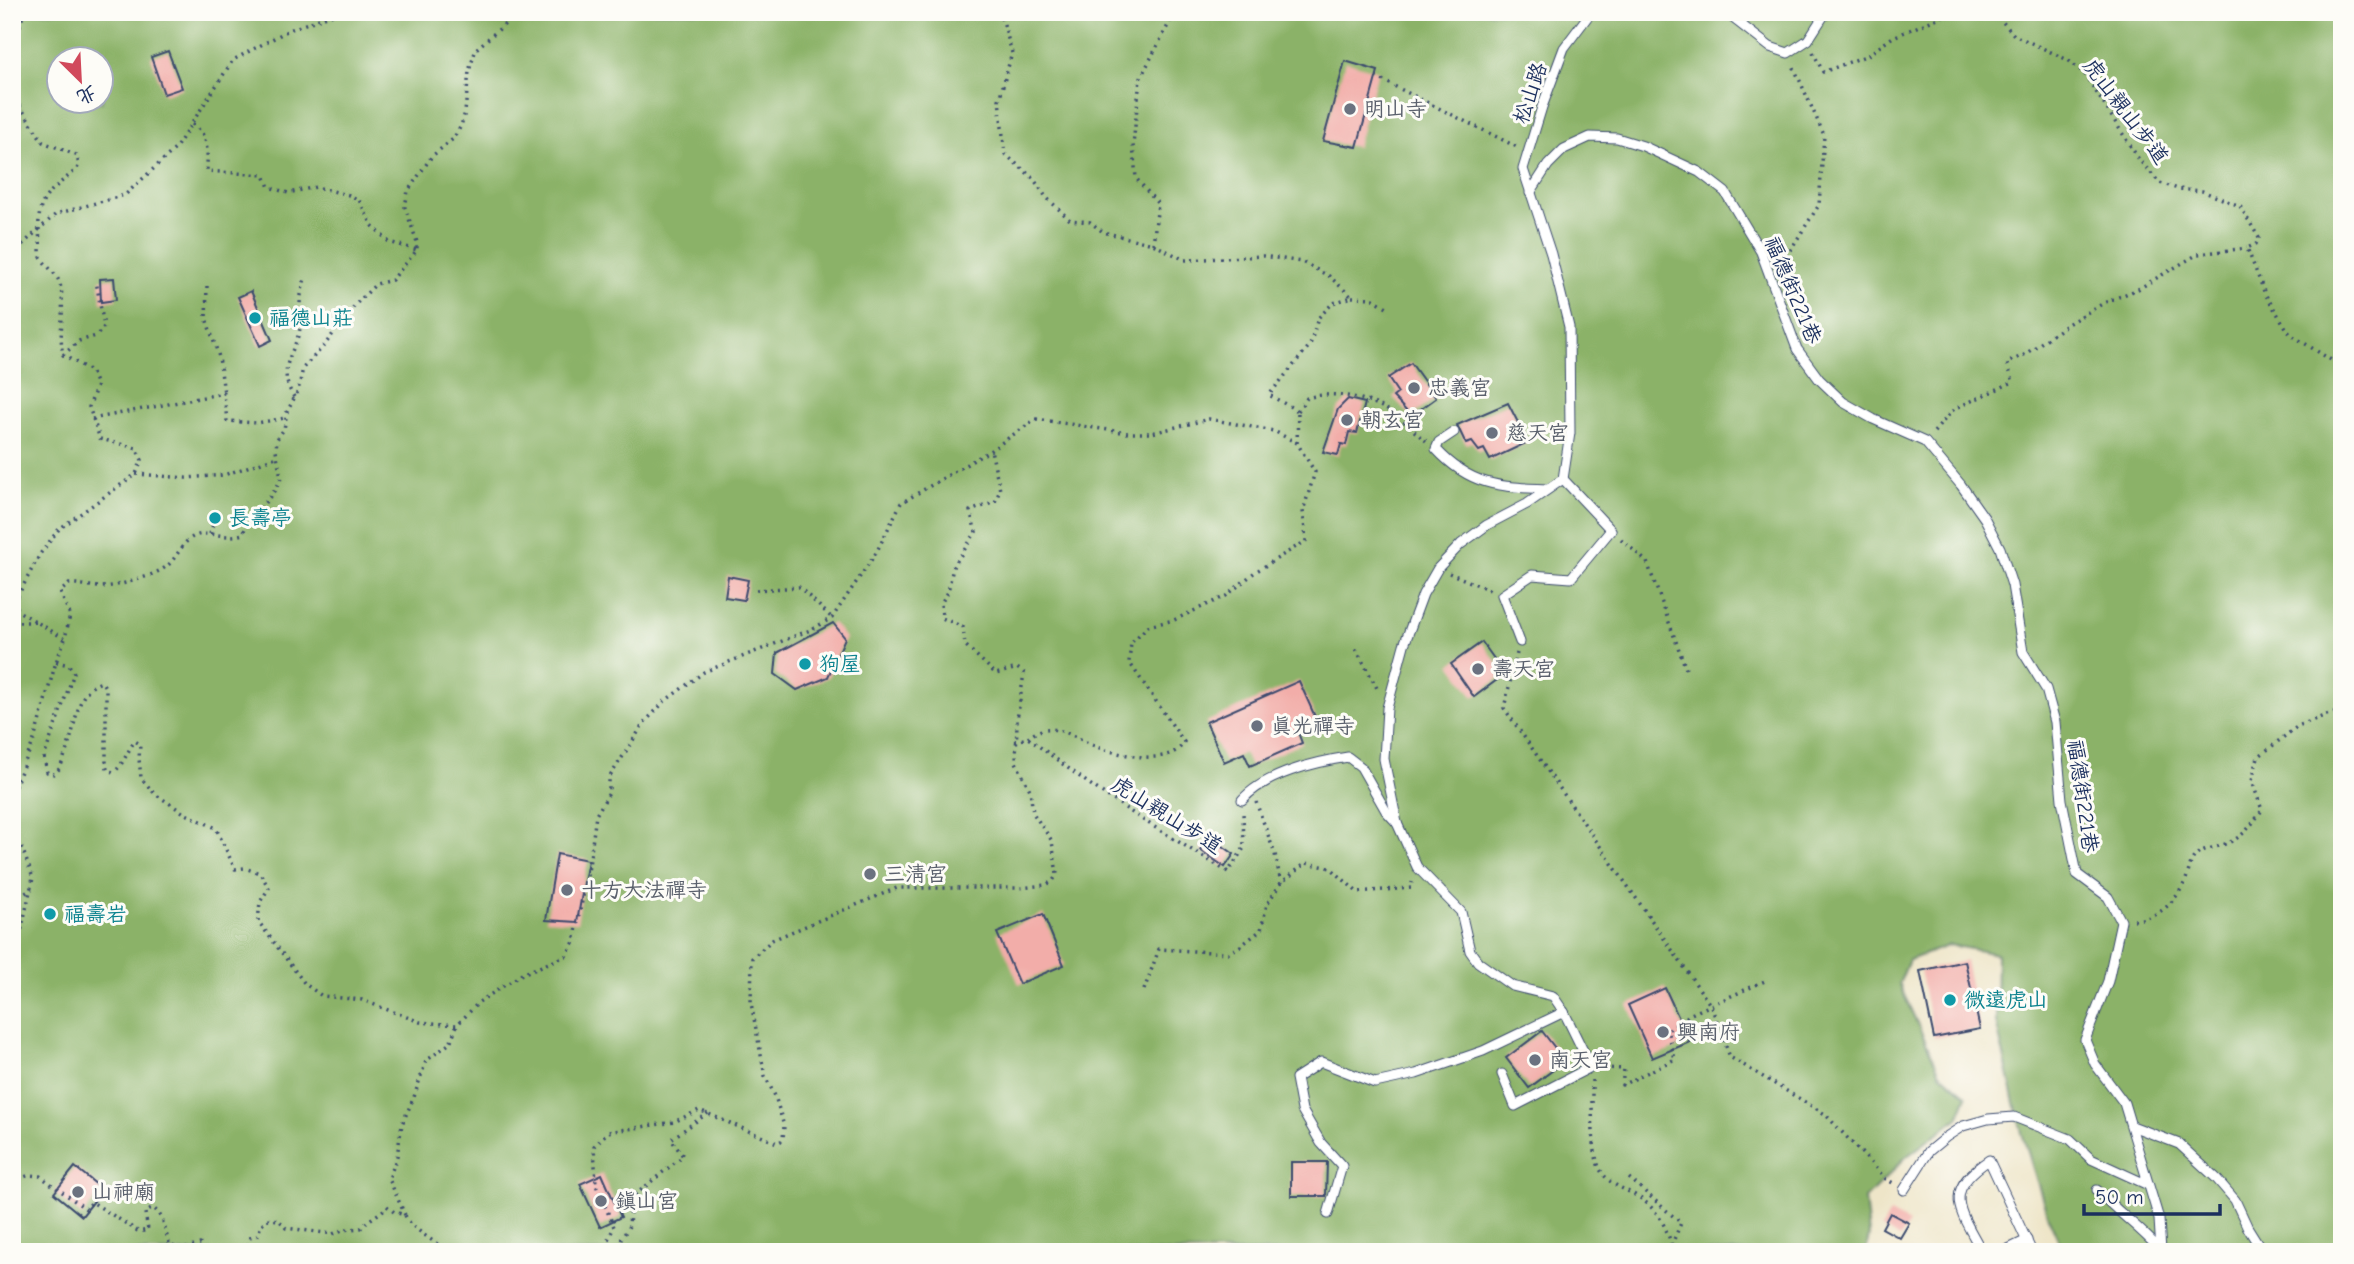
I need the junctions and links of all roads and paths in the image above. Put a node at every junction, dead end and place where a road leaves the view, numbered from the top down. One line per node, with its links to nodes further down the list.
1 (23, 12): 12 (path)
2 (338, 12): 16 (path)
3 (519, 12): 22 (path)
4 (997, 12): 20 (path)
5 (1175, 12): 20 (path)
6 (1591, 12): 17 (lane, 松山路)
7 (1726, 12): 13 (lane)
8 (1826, 12): 11 (lane)
9 (1952, 12): 11 (path)
10 (1994, 12): 21 (path, 虎山親山步道)
11 (1808, 40): 13 (lane)
12 (12, 53)
13 (1788, 53): 25 (path)
14 (1376, 78): 17 (path)
15 (12, 86): 19 (path)
16 (192, 124): 19 (path); 22 (path)
17 (1528, 152): 18 (lane, 松山路)
18 (1530, 193): 25 (lane, 福德街221巷); 46 (lane)
19 (37, 229): 23 (path); 31 (path)
20 (1153, 244): 28 (path)
21 (2247, 248): 33 (path, 虎山親山步道); 40 (path)
22 (417, 250): 35 (path)
23 (12, 254)
24 (305, 278): 35 (path)
25 (1773, 279): 40 (lane, 福德街221巷)
26 (96, 281): 31 (path)
27 (207, 286): 34 (path)
28 (1352, 297): 29 (path); 36 (path)
29 (1387, 307)
30 (12, 324): 32 (path)
31 (63, 355): 38 (path)
32 (12, 365)
33 (2342, 367)
34 (224, 393): 37 (path); 38 (path)
35 (294, 397): 37 (path)
36 (1298, 411): 41 (path); 42 (path)
37 (286, 418): 44 (path)
38 (92, 419): 45 (path)
39 (1454, 432): 42 (lane)
40 (1925, 442): 77 (lane, 福德街221巷)
41 (1297, 443): 43 (path); 64 (path, 虎山親山步道)
42 (1436, 449): 47 (lane)
43 (991, 450): 54 (path); 65 (path)
44 (279, 456): 45 (path); 50 (path)
45 (136, 474): 56 (path)
46 (1563, 479): 47 (lane); 49 (lane)
47 (1548, 489): 51 (lane)
48 (213, 524): 50 (path)
49 (1611, 530): 53 (lane); 61 (path)
50 (210, 534): 57 (path)
51 (1438, 568): 53 (path); 62 (lane)
52 (756, 590): 54 (path)
53 (1502, 595): 58 (lane)
54 (832, 618): 83 (path)
55 (12, 622): 56 (path)
56 (38, 622): 57 (path)
57 (65, 639): 60 (path)
58 (1520, 642): 81 (path)
59 (1356, 649): 62 (path)
60 (56, 662): 66 (path); 83 (path)
61 (1686, 669)
62 (1387, 708): 71 (lane)
63 (2342, 709): 77 (path)
64 (1028, 738): 65 (path, 虎山親山步道); 69 (path, 虎山親山步道)
65 (1015, 741): 86 (path)
66 (14, 787): 68 (path)
67 (1251, 789): 69 (lane); 71 (lane); 74 (path)
68 (12, 793)
69 (1241, 800)
70 (12, 813): 72 (path)
71 (1397, 823): 73 (lane)
72 (12, 836): 75 (path)
73 (1417, 867): 74 (path); 82 (lane)
74 (1281, 883): 80 (path)
75 (32, 889): 76 (path); 78 (path)
76 (12, 894)
77 (2121, 921): 87 (lane)
78 (12, 972)
79 (1768, 980): 81 (path)
80 (1144, 990)
81 (1711, 1006): 84 (path); 91 (path)
82 (1564, 1012): 84 (lane); 93 (lane)
83 (457, 1025): 94 (path)
84 (1591, 1067): 85 (lane); 96 (path)
85 (1503, 1074)
86 (708, 1113): 101 (path); 102 (path)
87 (2132, 1126): 90 (lane); 106 (lane)
88 (1629, 1178): 96 (path)
89 (12, 1181): 98 (path)
90 (2148, 1185): 91 (lane); 97 (lane)
91 (1904, 1190)
92 (2097, 1190): 97 (lane)
93 (1328, 1214)
94 (405, 1215): 99 (path); 100 (path)
95 (2027, 1240): 103 (lane); 104 (lane); 105 (lane)
96 (1672, 1249)
97 (2161, 1251)
98 (209, 1252)
99 (247, 1252)
100 (447, 1252)
101 (601, 1252)
102 (614, 1252)
103 (1982, 1252)
104 (2002, 1252)
105 (2032, 1252)
106 (2263, 1252)

